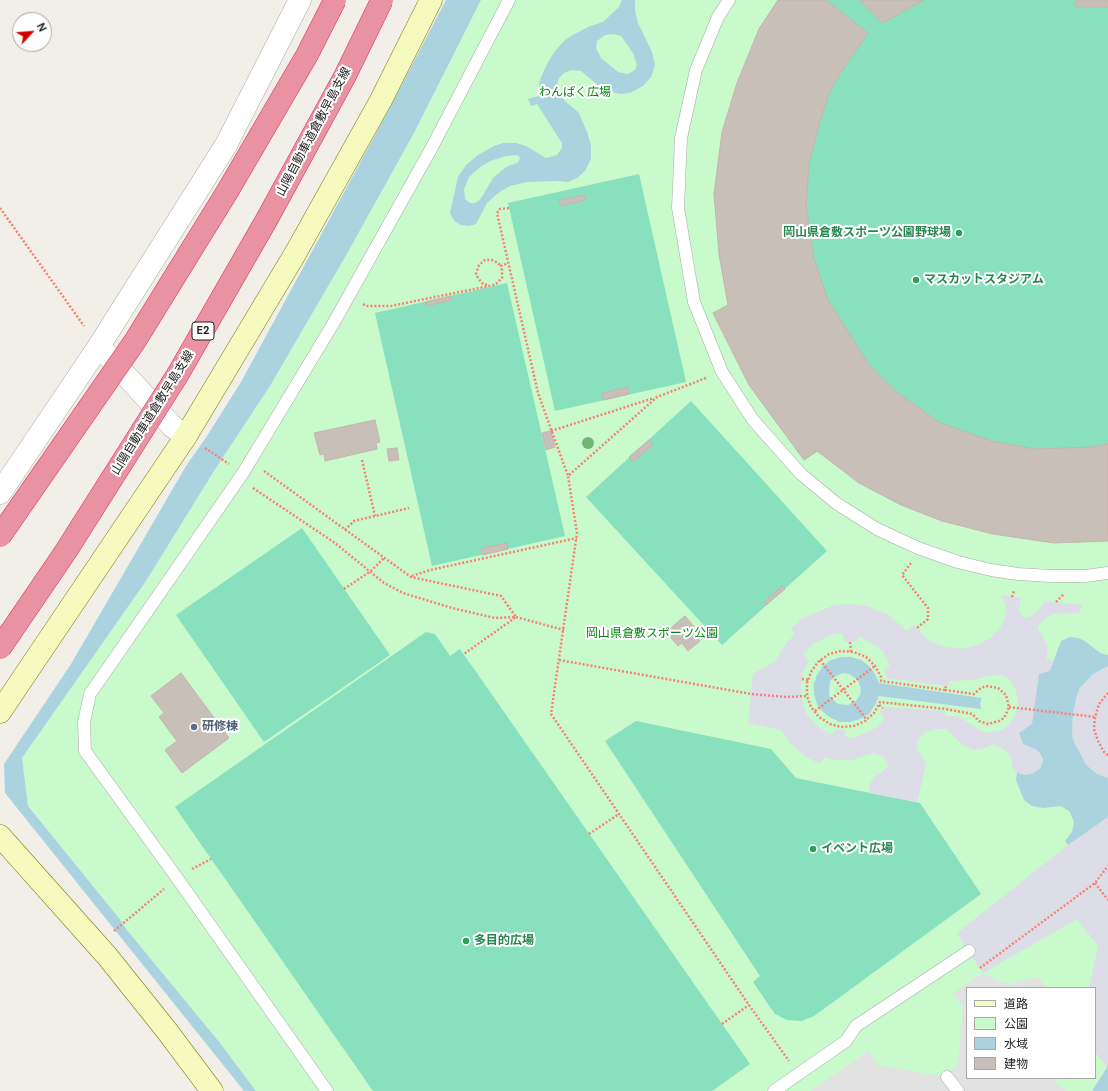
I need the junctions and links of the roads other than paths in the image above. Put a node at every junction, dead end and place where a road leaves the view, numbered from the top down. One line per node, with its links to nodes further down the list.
1 (300, 0): 7 (street)
2 (336, 0): 10 (highway, bridge)
3 (382, 0): 12 (highway, 山陽自動車道倉敷早島支線 / E2, bridge)
4 (431, 0): 8 (street)
5 (508, 0): 18 (lane)
6 (729, 0): 11 (lane)
7 (99, 346): 8 (street); 9 (street)
8 (195, 441): 13 (street)
9 (0, 493)
10 (0, 536)
11 (1108, 573)
12 (0, 648)
13 (0, 712)
14 (0, 836): 17 (street)
15 (969, 951): 19 (lane)
16 (947, 1077): 20 (lane)
17 (212, 1091)
18 (326, 1091)
19 (774, 1091)
20 (958, 1091)

